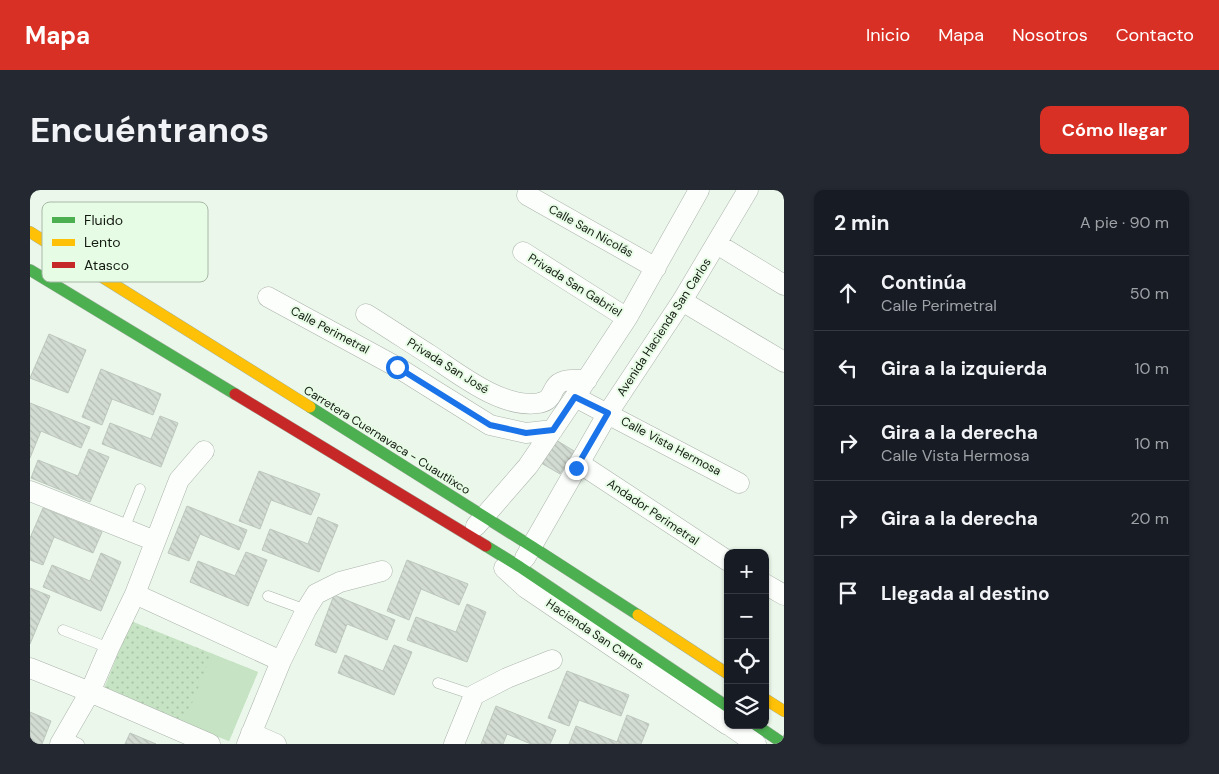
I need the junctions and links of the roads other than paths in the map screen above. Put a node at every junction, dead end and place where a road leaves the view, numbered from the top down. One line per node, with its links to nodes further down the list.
1 (700, 190): 8 (street)
2 (748, 190): 6 (street, Avenida Hacienda San Carlos)
3 (526, 195): 8 (street, Calle San Nicolás)
4 (30, 232): 5 (main road, Carretera Cuernavaca - Cuautlixco)
5 (42, 240)
6 (717, 244): 13 (street); 15 (street, Avenida Hacienda San Carlos)
7 (523, 252): 17 (street, Privada San Gabriel)
8 (656, 268): 17 (street)
9 (30, 270): 10 (main road)
10 (42, 277)
11 (50, 282): 30 (main road)
12 (110, 282): 28 (main road, Carretera Cuernavaca - Cuautlixco)
13 (784, 285)
14 (268, 297): 22 (street, Calle Perimetral)
15 (682, 301): 18 (street); 21 (street, Avenida Hacienda San Carlos)
16 (366, 314): 19 (street, Privada San José)
17 (627, 318): 19 (street)
18 (784, 362)
19 (587, 380): 20 (street)
20 (575, 397): 21 (street, Calle Vista Hermosa); 22 (street)
21 (608, 413): 24 (street, Avenida Hacienda San Carlos); 25 (street, Calle Vista Hermosa)
22 (553, 430): 28 (street)
23 (204, 451): 31 (street)
24 (579, 463): 32 (street, Avenida Hacienda San Carlos); 33 (street, Andador Perimetral)
25 (739, 483)
26 (140, 489): 29 (lane)
27 (30, 491): 29 (street)
28 (484, 517): 30 (street); 32 (main road, Carretera Cuernavaca - Cuautlixco)
29 (124, 528): 31 (street)
30 (468, 535): 34 (main road); 53 (street, Hacienda San Carlos)
31 (155, 541): 37 (street)
32 (531, 546): 34 (street, Avenida Hacienda San Carlos); 46 (main road, Carretera Cuernavaca - Cuautlixco)
33 (724, 558)
34 (520, 568): 51 (main road)
35 (382, 571): 40 (street)
36 (769, 586): 38 (street)
37 (135, 594): 42 (street); 44 (street)
38 (784, 595)
39 (268, 596): 40 (lane)
40 (306, 610): 44 (street)
41 (63, 630): 42 (lane)
42 (109, 648): 48 (street)
43 (552, 660): 49 (street)
44 (281, 661): 56 (street)
45 (30, 668): 48 (street)
46 (724, 671)
47 (438, 684): 49 (lane)
48 (90, 692): 57 (street); 58 (street)
49 (474, 695): 60 (street)
50 (769, 702): 52 (main road)
51 (724, 703)
52 (784, 711)
53 (724, 722)
54 (734, 729): 61 (street, Hacienda San Carlos)
55 (762, 729): 62 (main road)
56 (249, 738): 59 (street)
57 (68, 742)
58 (210, 744)
59 (276, 744)
60 (454, 744)
61 (756, 744)
62 (784, 744)

